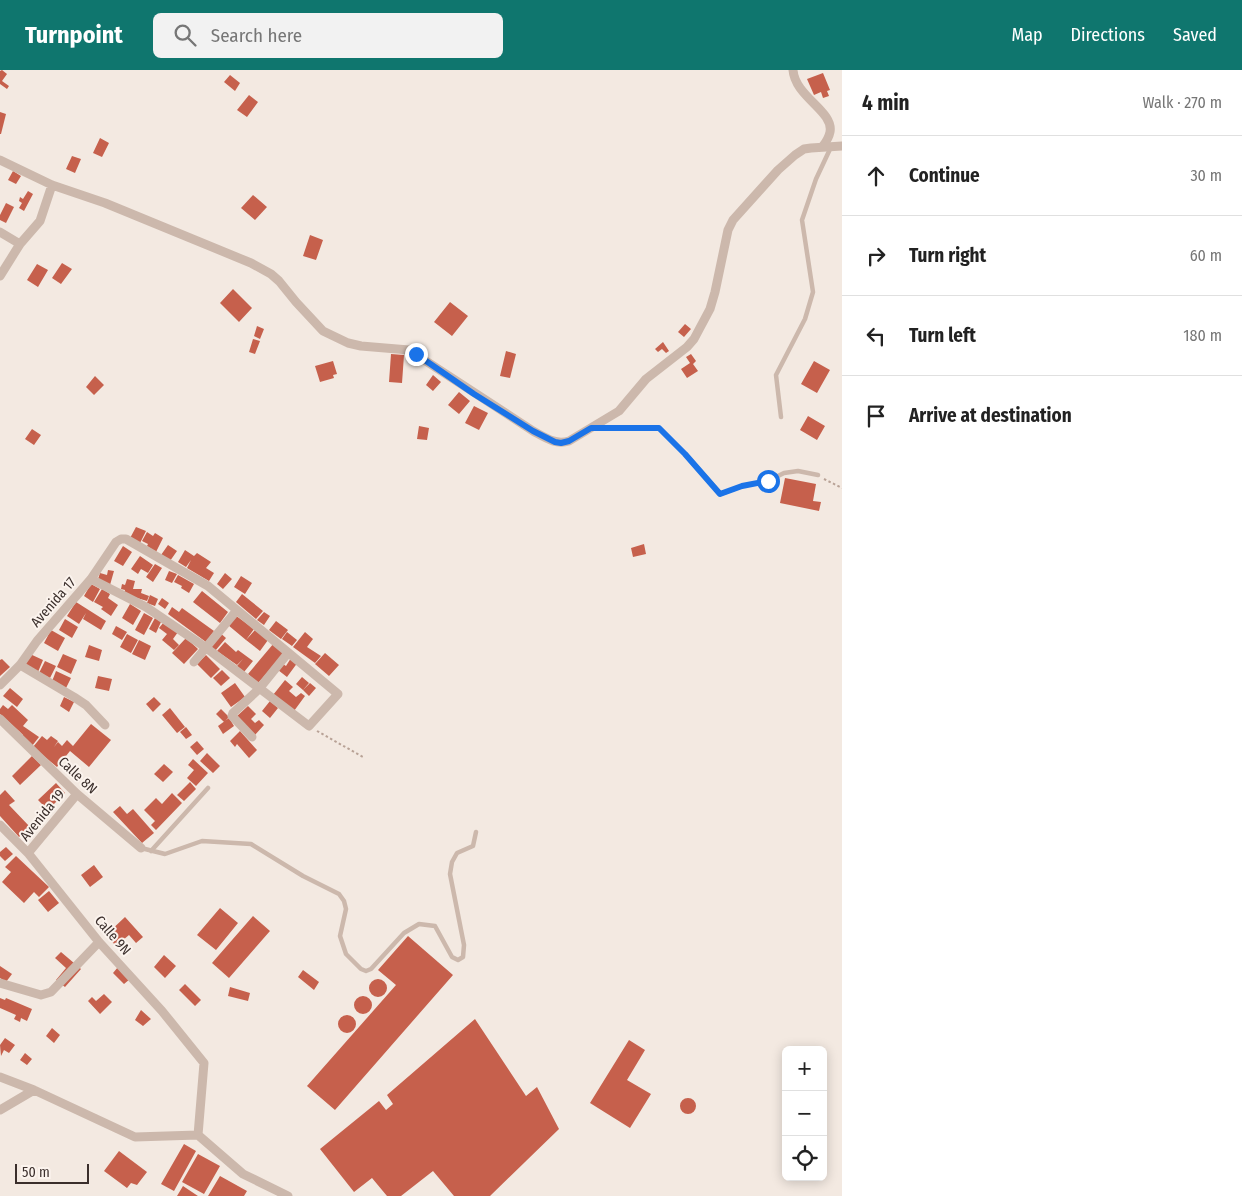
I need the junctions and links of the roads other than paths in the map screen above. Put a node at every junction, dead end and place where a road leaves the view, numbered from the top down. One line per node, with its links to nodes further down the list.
1 (794, 72): 3 (street)
2 (842, 146): 3 (street)
3 (827, 147): 9 (lane); 10 (street)
4 (0, 160): 5 (street)
5 (52, 185): 7 (street); 10 (street)
6 (0, 232): 7 (street)
7 (20, 244): 8 (street)
8 (0, 276)
9 (781, 417)
10 (591, 428): 11 (lane)
11 (818, 475)
12 (91, 579): 13 (street, Avenida 17); 14 (street); 17 (street, Avenida 17)
13 (236, 610): 14 (street); 15 (street)
14 (205, 647): 16 (street); 19 (street)
15 (288, 653): 19 (street); 19 (street)
16 (194, 662)
17 (20, 665): 18 (street, Avenida 17); 21 (street)
18 (0, 685)
19 (259, 689): 22 (street)
20 (0, 718): 24 (street, Calle 8N)
21 (105, 725)
22 (252, 737)
23 (208, 788): 28 (lane)
24 (77, 794): 27 (street, Calle 8N); 29 (street, Avenida 19)
25 (0, 825): 29 (street, Calle 9N)
26 (476, 832): 28 (lane)
27 (141, 848): 28 (lane)
28 (151, 851)
29 (28, 853): 30 (street, Calle 9N)
30 (100, 942): 31 (street); 35 (street, Calle 9N)
31 (0, 983)
32 (0, 1078): 33 (street)
33 (34, 1090): 34 (street); 35 (street)
34 (0, 1110)
35 (198, 1135): 36 (street)
36 (288, 1196)

